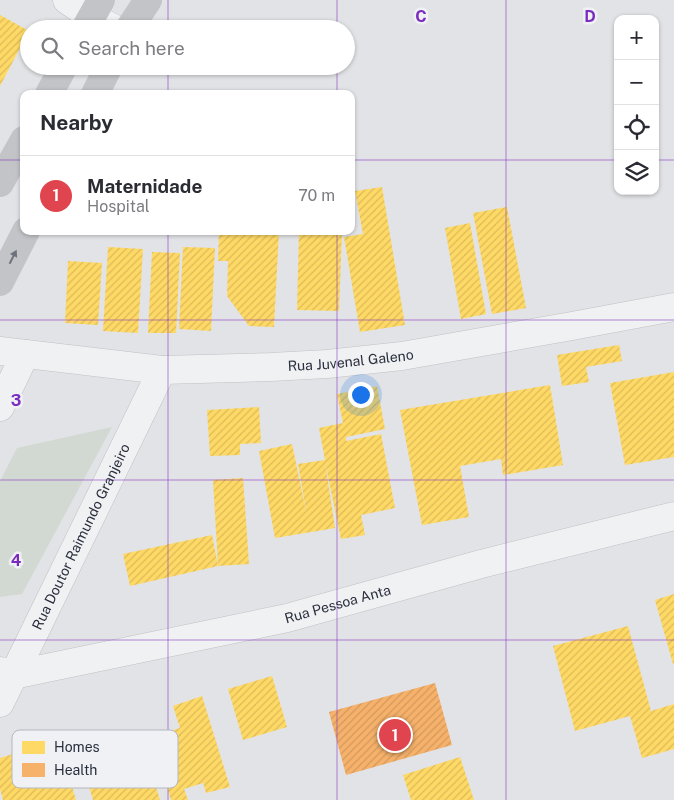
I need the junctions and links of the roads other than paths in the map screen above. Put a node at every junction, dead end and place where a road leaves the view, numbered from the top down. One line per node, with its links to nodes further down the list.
1 (67, 0): 3 (street)
2 (148, 0): 4 (street)
3 (98, 19)
4 (135, 20)
5 (59, 75): 7 (street)
6 (104, 75): 8 (street)
7 (51, 90)
8 (97, 90)
9 (20, 147): 10 (street)
10 (0, 183)
11 (24, 235): 12 (street, one-way to 11)
12 (0, 282)
13 (674, 307): 15 (street, Rua Juvenal Galeno)
14 (13, 352): 15 (street, Rua Juvenal Galeno); 16 (street)
15 (162, 370): 18 (street, Rua Doutor Raimundo Granjeiro)
16 (0, 407)
17 (674, 516): 18 (street, Rua Pessoa Anta)
18 (6, 673): 19 (street, Rua Doutor Raimundo Granjeiro)
19 (0, 703)

